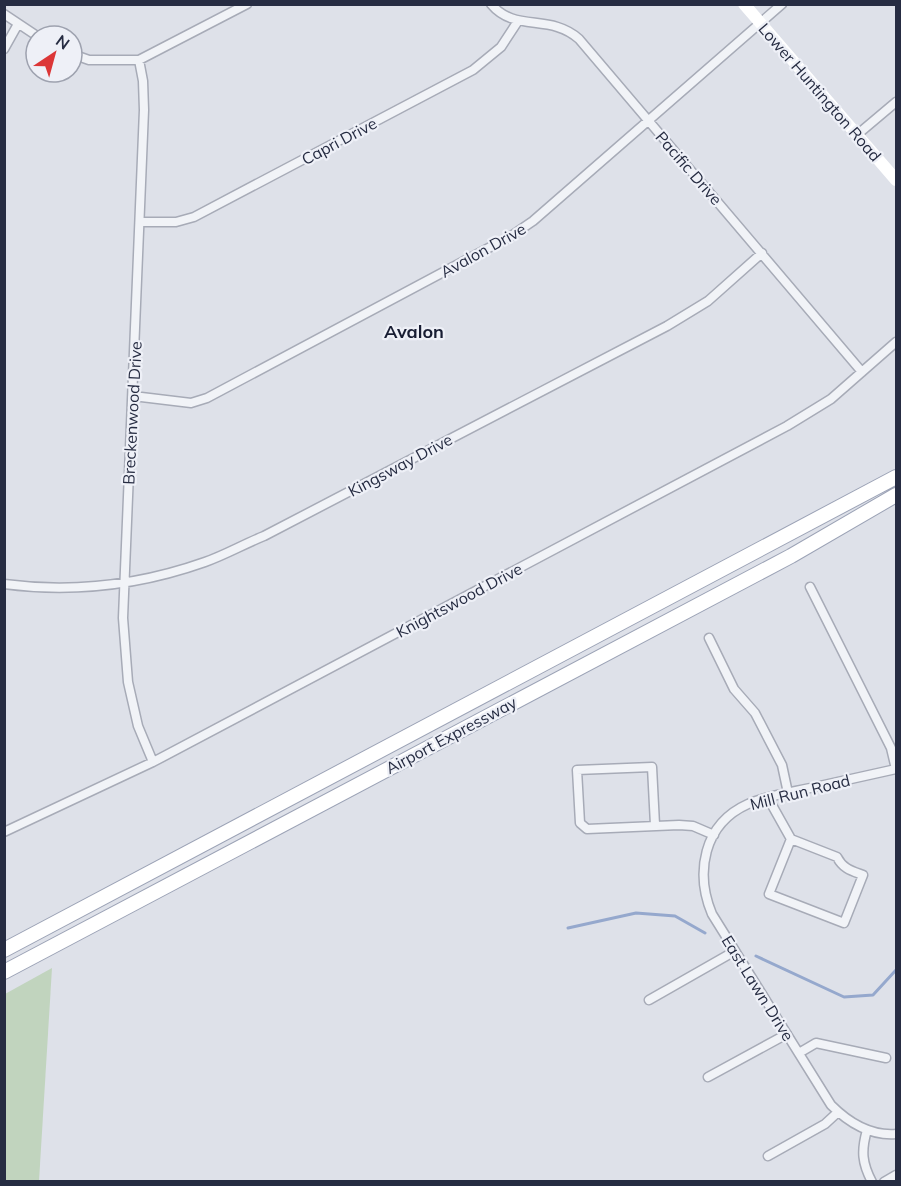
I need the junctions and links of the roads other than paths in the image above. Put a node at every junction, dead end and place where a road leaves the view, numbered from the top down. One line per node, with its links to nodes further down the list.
1 (247, 4): 12 (street)
2 (491, 4): 6 (street, Pacific Drive)
3 (744, 4): 8 (main road, Lower Huntington Road)
4 (782, 4): 8 (street, Avalon Drive)
5 (4, 14): 7 (street)
6 (518, 21): 14 (street, Pacific Drive); 17 (street, Capri Drive)
7 (18, 24): 9 (street); 10 (street)
8 (760, 24): 14 (street, Avalon Drive); 15 (main road, Lower Huntington Road)
9 (24, 28)
10 (4, 48)
11 (84, 58): 12 (street)
12 (138, 60): 17 (street, Breckenwood Drive)
13 (897, 102): 15 (street)
14 (649, 121): 18 (street, Pacific Drive); 21 (street, Avalon Drive)
15 (858, 134): 16 (main road, Lower Huntington Road)
16 (897, 180)
17 (140, 222): 21 (street, Breckenwood Drive)
18 (762, 253): 20 (street, Pacific Drive); 25 (street, Kingsway Drive)
19 (897, 342): 20 (street, Knightswood Drive)
20 (862, 372): 28 (street, Knightswood Drive)
21 (133, 396): 25 (street, Breckenwood Drive)
22 (897, 477): 36 (main road, Airport Expressway)
23 (897, 495): 38 (main road, Airport Expressway)
24 (4, 584): 25 (street, Kingsway Drive)
25 (125, 584): 28 (street, Breckenwood Drive)
26 (810, 587): 29 (street)
27 (709, 638): 30 (street)
28 (153, 762): 33 (street, Knightswood Drive)
29 (897, 769): 30 (street, Mill Run Road)
30 (788, 793): 31 (street, Mill Run Road)
31 (768, 798): 34 (street, Mill Run Road); 35 (street)
32 (655, 825): 32 (street); 34 (street)
33 (4, 832)
34 (714, 835): 37 (street, East Lawn Drive)
35 (791, 839): 35 (street)
36 (4, 950)
37 (735, 951): 39 (street); 40 (street, East Lawn Drive)
38 (4, 972)
39 (649, 1000)
40 (787, 1034): 41 (street, East Lawn Drive); 43 (street)
41 (799, 1053): 42 (street); 44 (street, East Lawn Drive)
42 (886, 1058)
43 (708, 1077)
44 (838, 1112): 45 (street, East Lawn Drive); 47 (street)
45 (867, 1130): 46 (street, East Lawn Drive); 49 (street)
46 (897, 1134)
47 (768, 1156)
48 (897, 1175): 50 (street)
49 (872, 1182)
50 (884, 1182)

